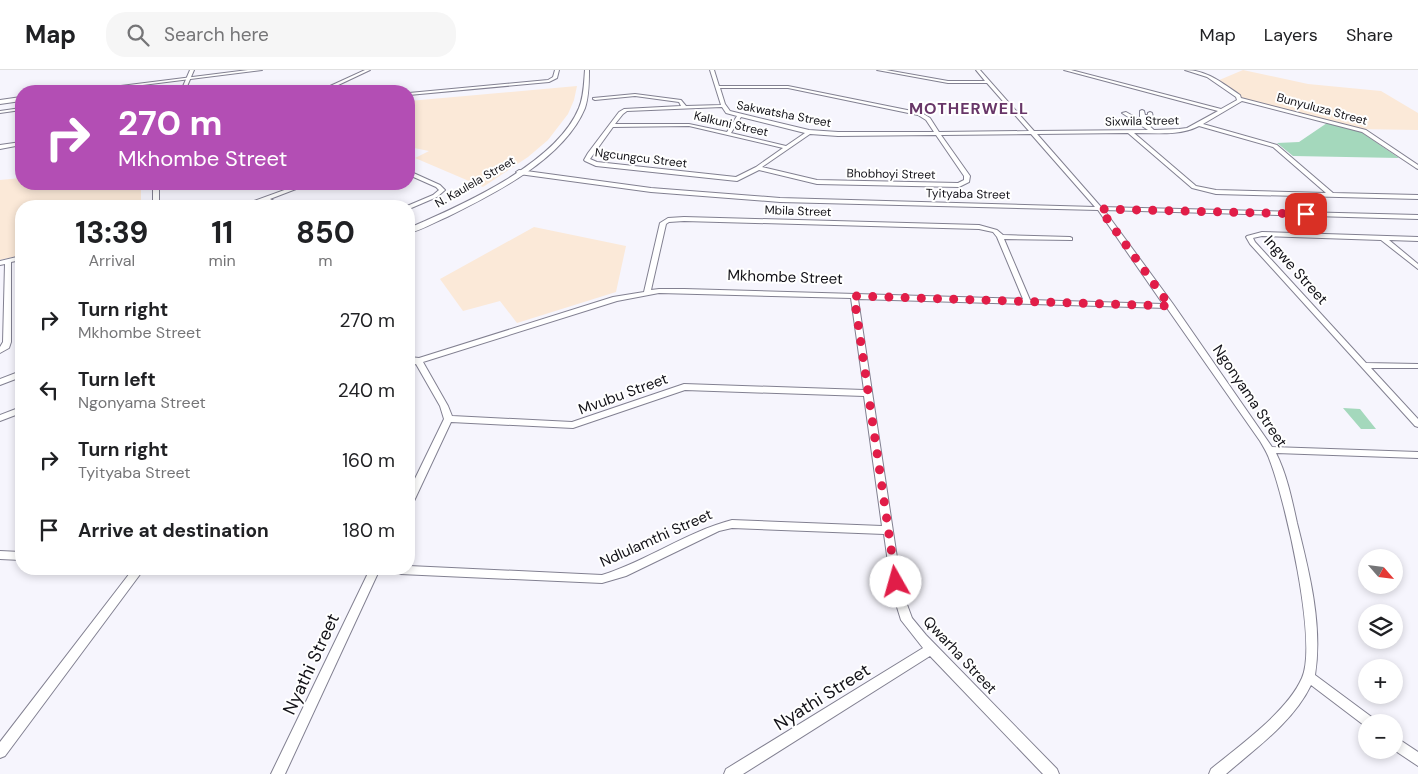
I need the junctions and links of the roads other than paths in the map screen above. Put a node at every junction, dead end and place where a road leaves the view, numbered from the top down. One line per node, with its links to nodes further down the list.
1 (192, 70): 13 (street)
2 (260, 70): 13 (street)
3 (368, 70): 19 (street)
4 (557, 70): 21 (street)
5 (588, 70): 48 (street, N. Kaulela Street)
6 (712, 70): 20 (street, Sakwatsha Street)
7 (879, 70): 14 (street)
8 (978, 70): 14 (street, Ngonyama Street)
9 (1066, 70): 29 (street)
10 (1187, 70): 12 (street)
11 (1210, 70): 12 (street)
12 (1202, 74): 23 (street)
13 (189, 78): 15 (street); 18 (street)
14 (989, 82): 41 (street, Ngonyama Street)
15 (138, 84): 16 (street); 17 (street)
16 (129, 85)
17 (130, 85)
18 (186, 85)
19 (336, 85)
20 (718, 86): 26 (street, Sakwatsha Street); 40 (street)
21 (415, 93)
22 (595, 99): 27 (street)
23 (1241, 99): 29 (street, Sixwila Street); 46 (street, Bunyuluza Street)
24 (15, 100): 25 (street)
25 (0, 102)
26 (723, 106): 27 (street, Ngcungcu Street); 33 (street, Sakwatsha Street)
27 (684, 108): 36 (street, Ngcungcu Street)
28 (15, 110): 30 (street)
29 (1222, 111): 35 (street, Sixwila Street)
30 (0, 112)
31 (1150, 113): 34 (street)
32 (1124, 114): 34 (street)
33 (740, 116): 37 (street, Sakwatsha Street); 42 (street)
34 (1143, 123): 39 (street)
35 (1199, 124): 39 (street, Sixwila Street); 51 (street)
36 (611, 126): 42 (street, Kalkuni Street); 47 (street, Ngcungcu Street)
37 (809, 132): 40 (street, Sakwatsha Street); 45 (street, Ngcungcu Street)
38 (1130, 132): 39 (street, Sixwila Street); 41 (street, Sixwila Street); 51 (street)
39 (1154, 132)
40 (937, 133): 41 (street, Sakwatsha Street); 47 (street, Bhobhoyi Street)
41 (1033, 133): 56 (street, Ngonyama Street)
42 (728, 134): 45 (street, Kalkuni Street)
43 (15, 145): 44 (street)
44 (0, 147)
45 (786, 147): 47 (street, Ngcungcu Street)
46 (1418, 167)
47 (758, 168)
48 (520, 172): 56 (street, Tyityaba Street); 58 (street, N. Kaulela Street)
49 (415, 176): 55 (street)
50 (290, 190): 53 (street)
51 (1332, 195): 52 (street)
52 (1418, 197)
53 (266, 199): 54 (street)
54 (263, 200)
55 (415, 204)
56 (1100, 209): 57 (street, Tyityaba Street); 68 (street, Ngonyama Street)
57 (1418, 217)
58 (415, 228)
59 (1000, 238): 61 (street, Mbila Street); 65 (street, Mbila Street); 67 (street)
60 (1384, 238): 62 (street, Ingwe Street); 64 (street); 73 (street, Ingwe Street)
61 (1070, 239)
62 (1418, 239)
63 (4, 262): 69 (street)
64 (1418, 267)
65 (647, 293): 66 (street, Mkhombe Street); 71 (street, Mkhombe Street)
66 (854, 296): 67 (street, Mkhombe Street); 77 (street, Qwarha Street)
67 (1027, 301): 68 (street, Mkhombe Street)
68 (1170, 306): 82 (street, Ngonyama Street)
69 (0, 351)
70 (415, 360): 71 (street)
71 (418, 361): 72 (street, Mkhombe Street); 80 (street)
72 (415, 362)
73 (1364, 365): 74 (street); 81 (street, Ingwe Street)
74 (1418, 366)
75 (15, 376): 76 (street)
76 (0, 382)
77 (868, 393): 80 (street, Mvubu Street); 85 (street, Qwarha Street)
78 (15, 412): 79 (street)
79 (0, 418)
80 (448, 419): 84 (street)
81 (1418, 424)
82 (1270, 450): 83 (street); 92 (street, Ngonyama Street)
83 (1418, 456)
84 (415, 488)
85 (889, 530): 88 (street, Ndlulamthi Street); 91 (street, Qwarha Street)
86 (0, 555): 87 (street)
87 (15, 556)
88 (415, 571)
89 (134, 575): 95 (street)
90 (372, 575): 97 (street, Nyathi Street)
91 (931, 649): 98 (street, Nyathi Street); 99 (street, Qwarha Street)
92 (1309, 677): 93 (street); 100 (street, Ngonyama Street)
93 (1358, 714)
94 (1403, 749): 96 (street)
95 (0, 752)
96 (1418, 760)
97 (278, 774)
98 (731, 774)
99 (1052, 774)
100 (1216, 774)

